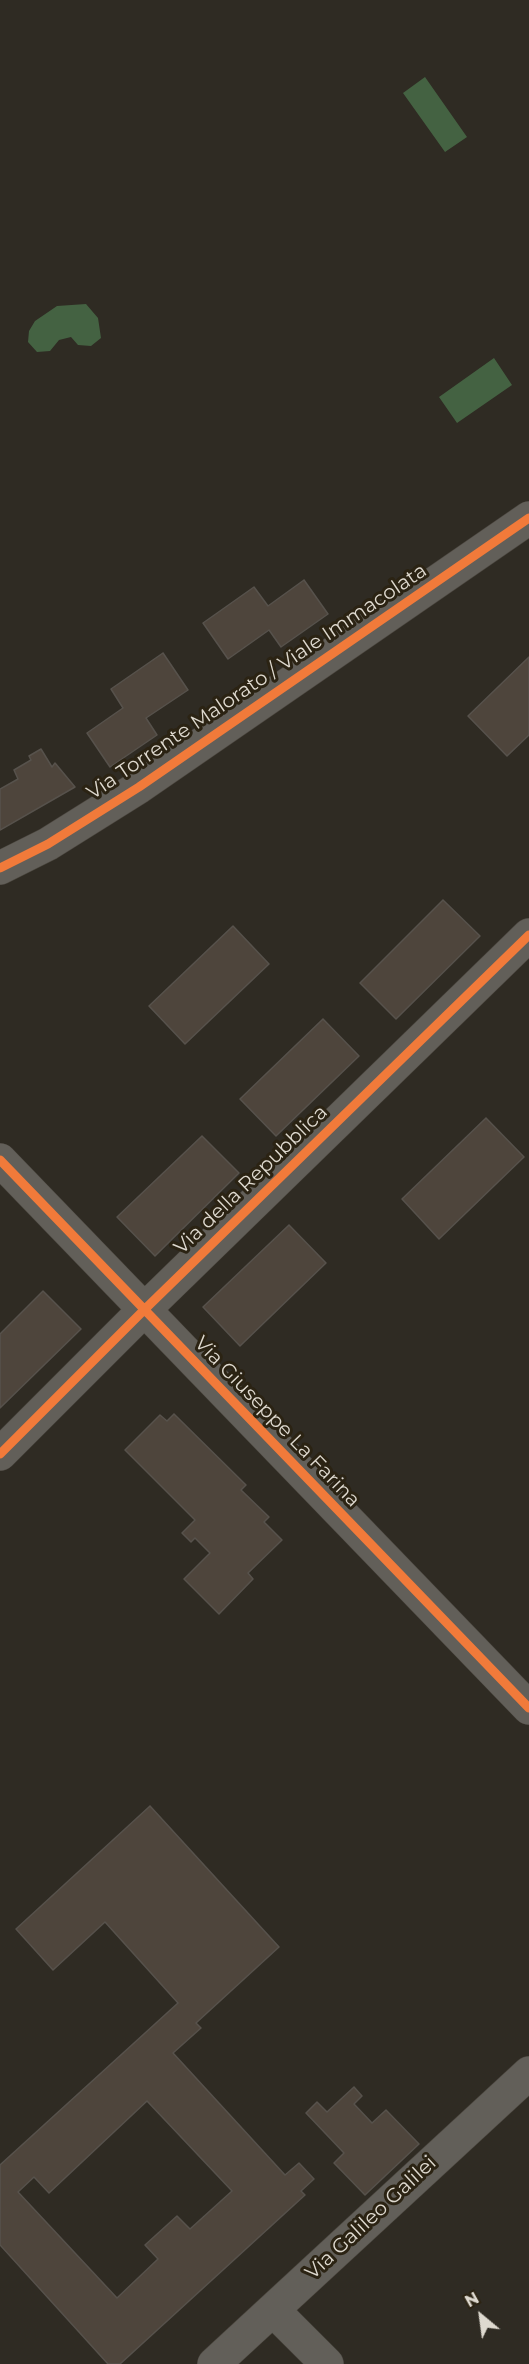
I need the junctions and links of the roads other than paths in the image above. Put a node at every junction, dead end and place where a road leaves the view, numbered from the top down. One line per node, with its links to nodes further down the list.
1 (529, 518): 2 (street, Via Torrente Malorato / Viale Immacolata)
2 (0, 868)
3 (529, 935): 5 (street, Via della Repubblica)
4 (0, 1160): 5 (street, Via Giuseppe La Farina)
5 (144, 1310): 6 (street, Via della Repubblica); 7 (street, Via Giuseppe La Farina)
6 (0, 1453)
7 (529, 1708)
8 (529, 2073): 9 (street, Via Galileo Galilei)
9 (273, 2310): 10 (street, Via Galileo Galilei); 11 (street)
10 (214, 2364)
11 (327, 2364)

